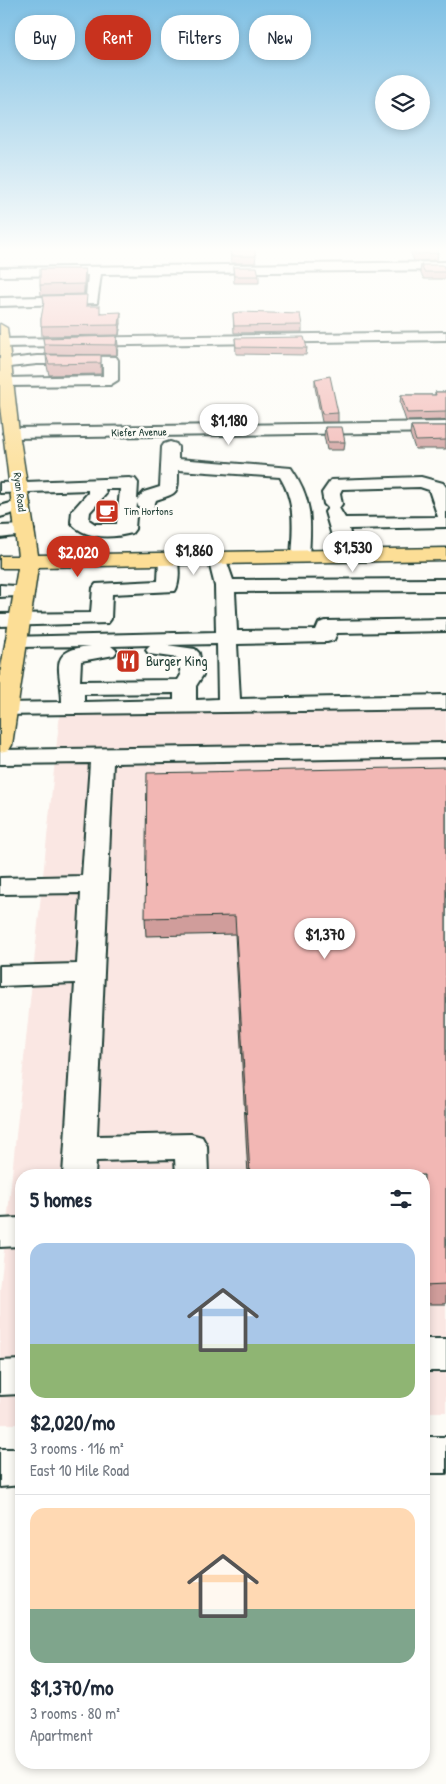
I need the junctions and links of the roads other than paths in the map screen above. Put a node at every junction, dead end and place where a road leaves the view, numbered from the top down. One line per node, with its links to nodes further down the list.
1 (1, 336): 2 (street); 3 (main road, Ryan Road)
2 (446, 336)
3 (2, 364): 4 (main road, Ryan Road); 4 (street)
4 (6, 383): 7 (main road, Ryan Road)
5 (446, 427): 6 (street, Kiefer Avenue)
6 (169, 431): 7 (street, Kiefer Avenue); 8 (street)
7 (9, 443): 9 (main road, Ryan Road)
8 (171, 464): 14 (street); 23 (street)
9 (20, 487): 10 (street); 11 (street); 13 (main road, Ryan Road)
10 (0, 488)
11 (97, 489): 11 (street)
12 (402, 503): 15 (street); 15 (street); 17 (street); 18 (street)
13 (22, 505): 16 (street); 19 (main road, Ryan Road)
14 (146, 507)
15 (334, 508): 22 (street)
16 (0, 512)
17 (446, 516)
18 (446, 522)
19 (25, 530): 20 (street); 26 (main road, Ryan Road)
20 (0, 532)
21 (446, 554): 22 (main road)
22 (346, 556): 23 (main road)
23 (300, 557): 24 (main road)
24 (217, 558): 25 (main road); 29 (street)
25 (168, 560): 26 (main road); 33 (street)
26 (29, 561): 27 (main road); 31 (main road, Ryan Road)
27 (0, 562)
28 (446, 585): 29 (street)
29 (225, 586): 34 (street)
30 (0, 591): 31 (street)
31 (24, 591): 33 (main road, Ryan Road)
32 (446, 625): 34 (street)
33 (10, 635): 34 (street); 39 (main road, Ryan Road)
34 (227, 637): 38 (street)
35 (185, 697): 36 (street); 36 (street); 38 (street)
36 (73, 699): 39 (street)
37 (446, 702): 38 (street)
38 (229, 706)
39 (2, 727)
40 (446, 750): 41 (street)
41 (102, 756): 42 (street); 43 (street)
42 (0, 757)
43 (96, 884): 44 (street); 45 (street)
44 (0, 886)
45 (91, 973): 46 (street); 47 (street)
46 (0, 976)
47 (80, 1162): 48 (street)
48 (192, 1169)
49 (15, 1232): 50 (street)
50 (0, 1233)
51 (430, 1355): 52 (street)
52 (446, 1355)
53 (15, 1377): 54 (street)
54 (0, 1378)
55 (430, 1455): 56 (street)
56 (446, 1455)
57 (15, 1467): 58 (street)
58 (0, 1468)

